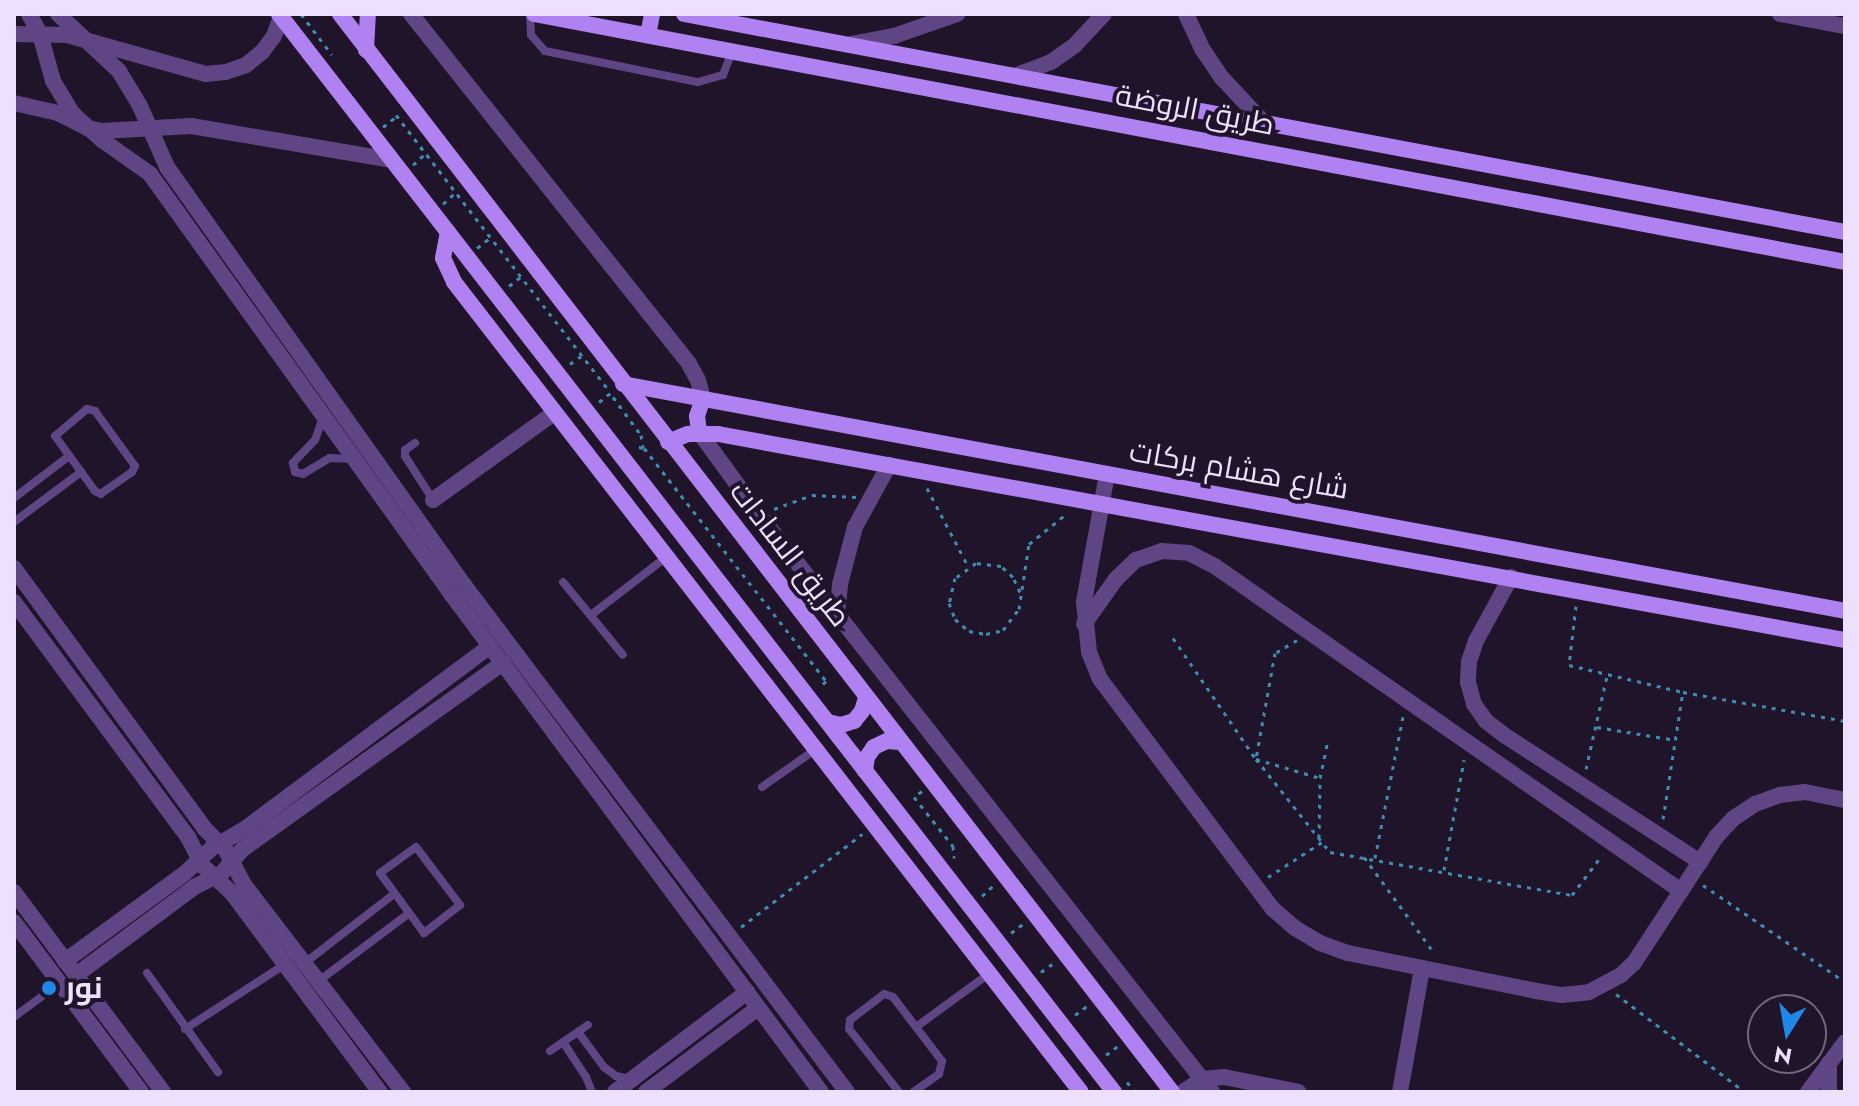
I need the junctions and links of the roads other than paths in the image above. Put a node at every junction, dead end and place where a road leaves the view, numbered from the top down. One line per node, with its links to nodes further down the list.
1 (29, 14): 18 (street)
2 (58, 14): 20 (street)
3 (340, 14): 22 (street, طريق السادات)
4 (380, 14): 15 (street)
5 (411, 14): 38 (street)
6 (532, 14): 14 (street, طريق الروضة); 23 (lane)
7 (652, 14): 19 (street)
8 (684, 14): 21 (street, طريق الروضة)
9 (957, 14): 21 (street)
10 (1104, 14): 24 (street)
11 (1186, 14): 26 (street)
12 (1780, 14): 16 (street)
13 (280, 16): 20 (street); 29 (street)
14 (600, 20): 19 (street, طريق الروضة)
15 (369, 22): 22 (street)
16 (1845, 26)
17 (14, 34): 18 (street)
18 (40, 34): 20 (street); 28 (street)
19 (648, 35): 23 (street, طريق الروضة)
20 (92, 43): 27 (street)
21 (851, 44): 24 (street, طريق الروضة)
22 (366, 50): 37 (street, طريق السادات)
23 (732, 51): 32 (street, طريق الروضة)
24 (1017, 75): 26 (street, طريق الروضة)
25 (14, 103): 28 (street)
26 (1265, 124): 30 (street, طريق الروضة)
27 (149, 126): 28 (street); 29 (street); 60 (street)
28 (87, 128): 40 (street)
29 (391, 160): 33 (street)
30 (1644, 194): 31 (street, طريق الروضة); 32 (street)
31 (1704, 206): 34 (street, طريق الروضة); 35 (street)
32 (1641, 223): 35 (street, طريق الروضة)
33 (448, 232): 39 (street); 49 (street)
34 (1845, 232)
35 (1699, 234): 36 (street, طريق الروضة)
36 (1845, 262)
37 (617, 388): 38 (street, شارع هشام بركات); 42 (street, طريق السادات)
38 (703, 399): 41 (street); 48 (street, شارع هشام بركات)
39 (554, 413): 51 (street); 52 (street)
40 (323, 416): 45 (street); 45 (lane)
41 (699, 432): 42 (street, شارع هشام بركات); 46 (street, شارع هشام بركات); 64 (street)
42 (668, 442): 72 (street, طريق السادات)
43 (415, 443): 52 (lane)
44 (69, 456): 47 (lane); 47 (lane); 50 (lane)
45 (355, 460): 60 (street)
46 (889, 465): 53 (street, شارع هشام بركات); 64 (street)
47 (81, 472): 54 (lane)
48 (1107, 474): 53 (street); 57 (street, شارع هشام بركات)
49 (642, 483): 51 (street); 73 (street)
50 (14, 498)
51 (619, 498): 55 (street)
52 (433, 500)
53 (1102, 502): 58 (street, شارع هشام بركات); 66 (street)
54 (14, 522)
55 (665, 558): 65 (lane); 75 (street)
56 (14, 568): 81 (street)
57 (1619, 568): 61 (street); 63 (street, شارع هشام بركات)
58 (1511, 577): 61 (street, شارع هشام بركات); 77 (street)
59 (563, 582): 65 (lane)
60 (458, 590): 68 (street); 71 (street)
61 (1614, 596): 67 (street, شارع هشام بركات)
62 (14, 602): 82 (street)
63 (1845, 611)
64 (837, 614): 116 (street)
65 (591, 615): 69 (lane)
66 (1084, 624): 80 (street); 95 (street)
67 (1845, 640)
68 (490, 646): 70 (street); 81 (street)
69 (623, 655)
70 (503, 663): 71 (street); 83 (street)
71 (540, 698): 90 (street); 91 (street)
72 (866, 698): 73 (street); 74 (street, طريق السادات)
73 (828, 722): 76 (street)
74 (900, 742): 76 (street); 130 (street, طريق السادات)
75 (816, 749): 78 (lane); 97 (street)
76 (865, 771): 129 (street)
77 (1577, 784): 80 (street); 84 (street)
78 (762, 787)
79 (1845, 800): 84 (street)
80 (1557, 804): 84 (street)
81 (219, 843): 82 (street); 83 (street)
82 (199, 859): 85 (street); 92 (street)
83 (233, 863): 85 (street); 93 (street)
84 (1690, 876): 95 (street)
85 (214, 878): 94 (street); 98 (street)
86 (14, 892): 92 (street)
87 (394, 894): 88 (lane); 88 (lane); 93 (lane)
88 (408, 914): 99 (lane)
89 (14, 922): 100 (street)
90 (729, 935): 91 (street); 110 (street)
91 (712, 945): 101 (street)
92 (65, 961): 98 (street)
93 (306, 962): 99 (street)
94 (284, 965): 106 (lane); 119 (street)
95 (1422, 968): 133 (street)
96 (147, 973): 106 (lane)
97 (990, 973): 105 (lane); 128 (street)
98 (76, 975): 118 (street)
99 (320, 980): 120 (street)
100 (60, 983): 103 (lane); 117 (street)
101 (747, 992): 102 (street); 115 (street)
102 (758, 1008): 112 (street); 123 (street)
103 (14, 1017)
104 (588, 1025): 107 (lane)
105 (916, 1027): 126 (lane); 127 (lane)
106 (185, 1029): 114 (lane)
107 (578, 1032): 108 (lane); 115 (lane)
108 (563, 1042): 111 (lane); 121 (lane)
109 (1845, 1042): 113 (street)
110 (810, 1043): 112 (street); 125 (street)
111 (550, 1051)
112 (793, 1055): 124 (street)
113 (1829, 1063): 134 (street); 135 (street)
114 (218, 1072)
115 (631, 1080): 122 (street)
116 (1207, 1086): 131 (street); 132 (street)
117 (134, 1090)
118 (163, 1092)
119 (380, 1092)
120 (403, 1092)
121 (592, 1092)
122 (615, 1092)
123 (646, 1092)
124 (821, 1092)
125 (847, 1092)
126 (899, 1092)
127 (913, 1092)
128 (1081, 1092)
129 (1114, 1092)
130 (1172, 1092)
131 (1183, 1092)
132 (1299, 1092)
133 (1400, 1092)
134 (1808, 1092)
135 (1829, 1092)

